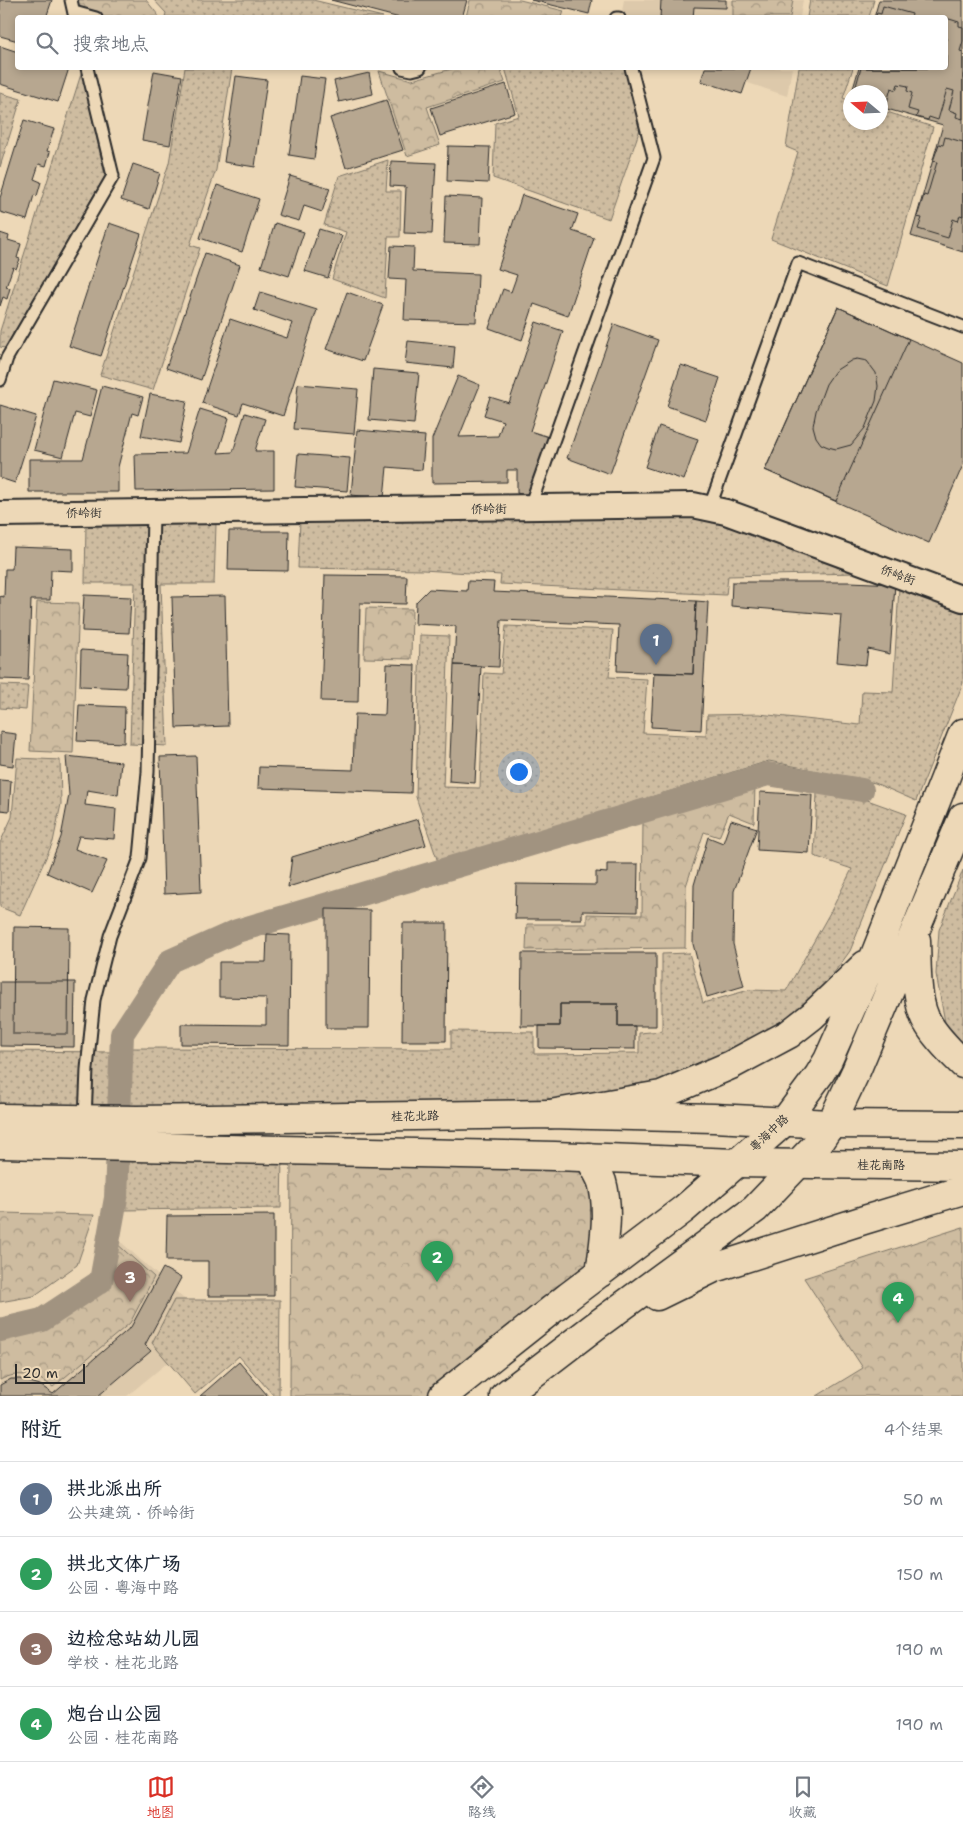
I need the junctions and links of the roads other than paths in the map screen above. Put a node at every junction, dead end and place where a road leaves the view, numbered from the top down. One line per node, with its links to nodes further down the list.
1 (71, 0): 2 (lane)
2 (74, 15)
3 (87, 70): 6 (lane)
4 (632, 70): 7 (lane)
5 (963, 327): 8 (lane)
6 (0, 380)
7 (529, 509): 8 (street, 侨岭街); 9 (street, 侨岭街)
8 (709, 509): 11 (street, 侨岭街)
9 (153, 512): 10 (street, 侨岭街); 22 (lane)
10 (0, 514)
11 (963, 599)
12 (963, 733): 15 (main road, 粤海中路)
13 (963, 817): 14 (main road)
14 (915, 933): 16 (main road); 20 (main road)
15 (875, 955): 17 (main road); 19 (main road, 粤海中路)
16 (963, 1064)
17 (550, 1114): 19 (main road, 桂花北路); 23 (main road, 桂花北路)
18 (0, 1118): 22 (main road, 桂花北路)
19 (784, 1122): 20 (main road, 桂花北路); 26 (main road, 粤海中路)
20 (831, 1124): 21 (main road); 27 (main road)
21 (963, 1125)
22 (92, 1128): 23 (main road, 桂花北路); 24 (main road, 桂花北路)
23 (138, 1134): 25 (main road, 桂花北路)
24 (0, 1144)
25 (589, 1157): 26 (main road, 桂花北路); 30 (main road)
26 (736, 1163): 27 (main road, 桂花北路); 30 (main road, 粤海中路)
27 (800, 1164): 28 (main road, 桂花南路); 31 (main road)
28 (963, 1166)
29 (963, 1190): 31 (main road)
30 (600, 1273): 32 (main road, 粤海中路)
31 (594, 1326): 33 (main road)
32 (443, 1396)
33 (504, 1396)

